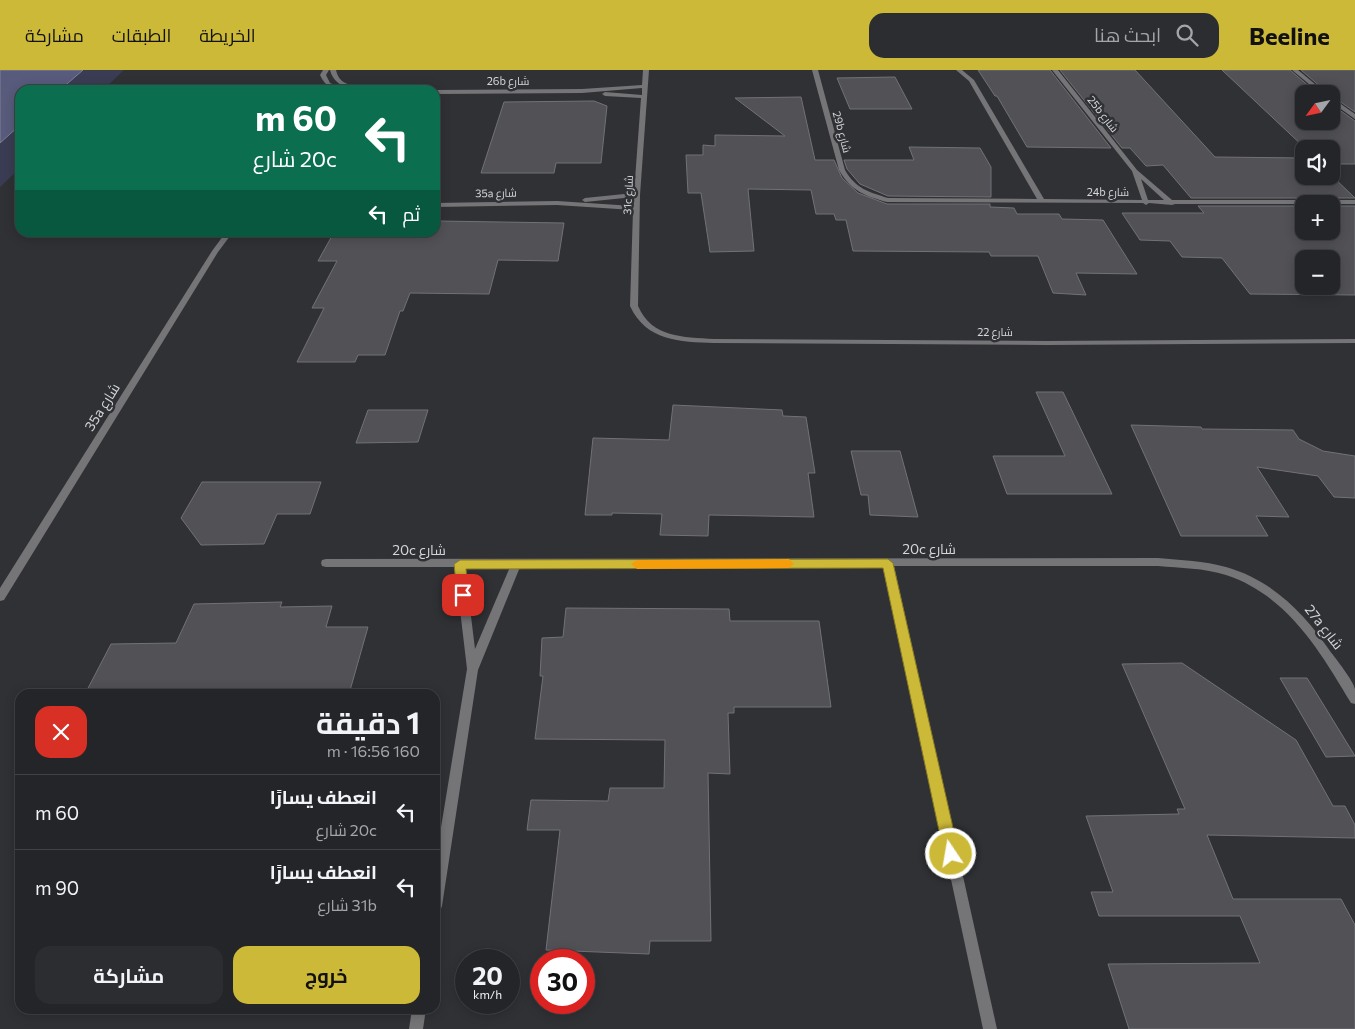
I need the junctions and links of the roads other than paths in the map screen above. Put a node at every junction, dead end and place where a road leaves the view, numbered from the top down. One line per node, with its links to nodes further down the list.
1 (326, 70): 8 (street)
2 (333, 70): 9 (street)
3 (646, 70): 11 (street, 31c شارع)
4 (815, 70): 18 (street, 29b شارع)
5 (959, 70): 20 (street)
6 (1055, 70): 17 (street, 25b شارع)
7 (1295, 70): 10 (street)
8 (330, 85)
9 (349, 85)
10 (1314, 85)
11 (645, 86): 12 (street, 26b شارع); 14 (street, 31c شارع)
12 (582, 91): 13 (street, 26b شارع); 14 (street, 26b شارع)
13 (440, 92)
14 (644, 98): 19 (street, 31c شارع)
15 (1340, 105): 16 (street)
16 (1355, 117)
17 (1135, 171): 21 (street, 25b شارع); 24 (street, 25b شارع)
18 (862, 192): 20 (street, 24b شارع)
19 (637, 195): 23 (street, 35a شارع); 26 (street, 31c شارع)
20 (1042, 202): 24 (street, 24b شارع)
21 (1172, 202): 22 (street, 24b شارع); 24 (street, 24b شارع)
22 (1355, 202)
23 (557, 203): 25 (street, 35a شارع); 26 (street, 35a شارع)
24 (1146, 203)
25 (440, 205)
26 (637, 208): 28 (street, 31c شارع)
27 (226, 237): 35 (street, 35a شارع)
28 (640, 320): 29 (street, شارع 22)
29 (1355, 341)
30 (888, 563): 33 (street, 20c شارع); 34 (street, 20c شارع); 41 (street)
31 (326, 564): 32 (street, 20c شارع)
32 (460, 564): 33 (street, 20c شارع); 36 (street)
33 (516, 565): 36 (street)
34 (1258, 584): 37 (street, 27a شارع)
35 (0, 597)
36 (472, 670): 38 (street)
37 (1355, 699)
38 (440, 874)
39 (418, 1014): 40 (street)
40 (416, 1029)
41 (990, 1029)

